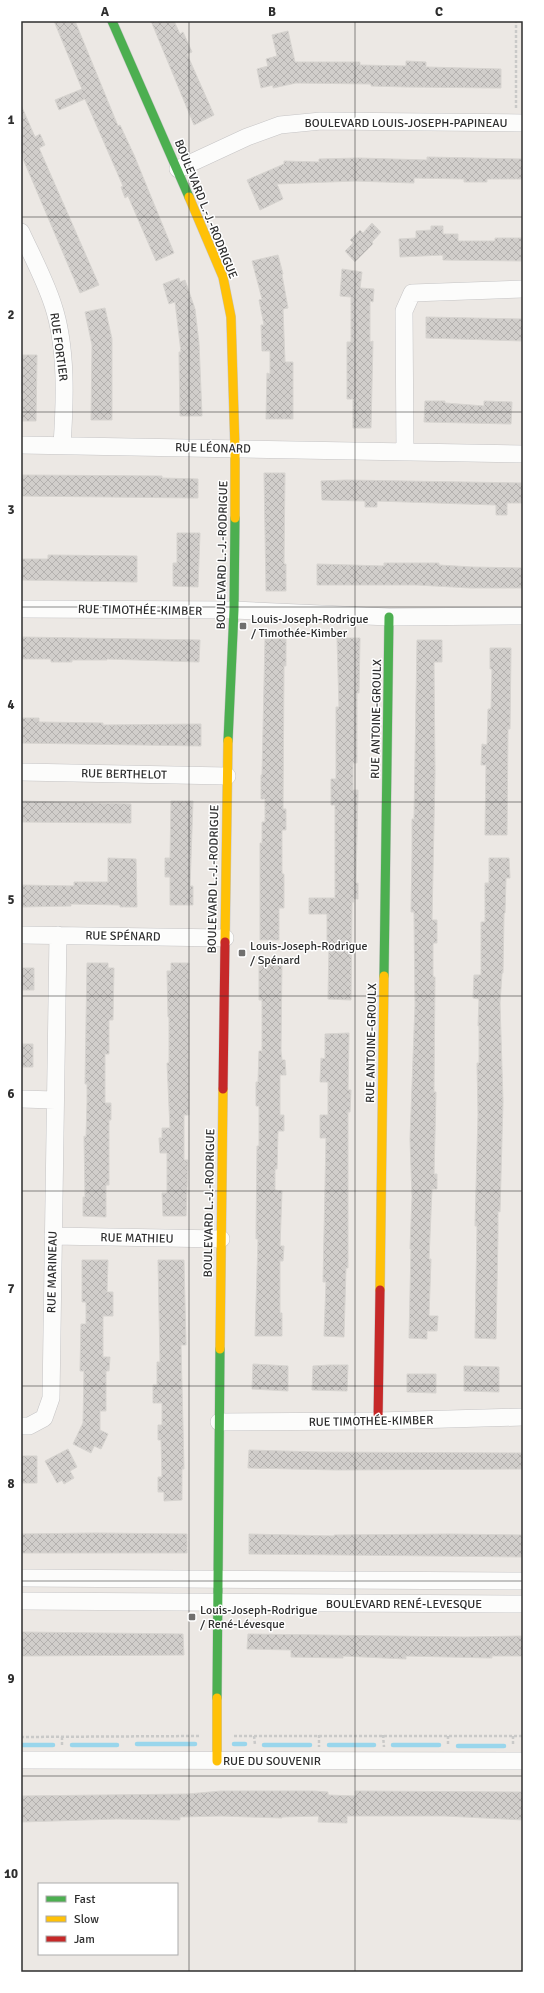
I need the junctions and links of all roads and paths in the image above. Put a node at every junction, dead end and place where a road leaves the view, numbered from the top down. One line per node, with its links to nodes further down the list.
1 (112, 21): 4 (street, BOULEVARD L.-J.-RODRIGUE)
2 (516, 21): 3 (path)
3 (519, 117): 4 (street, BOULEVARD LOUIS-JOSEPH-PAPINEAU)
4 (178, 169): 9 (street, BOULEVARD L.-J.-RODRIGUE)
5 (21, 232): 8 (street, RUE FORTIER)
6 (523, 289): 10 (street)
7 (21, 445): 8 (street, RUE LÉONARD)
8 (62, 446): 9 (street, RUE LÉONARD)
9 (235, 448): 10 (street, RUE LÉONARD); 13 (street, BOULEVARD L.-J.-RODRIGUE)
10 (405, 451): 11 (street, RUE LÉONARD)
11 (523, 454)
12 (21, 609): 13 (street, RUE TIMOTHÉE-KIMBER)
13 (234, 610): 14 (street, RUE TIMOTHÉE-KIMBER); 17 (street, BOULEVARD L.-J.-RODRIGUE)
14 (390, 616): 15 (street, RUE TIMOTHÉE-KIMBER); 26 (street, RUE ANTOINE-GROULX)
15 (523, 616)
16 (21, 772): 17 (street, RUE BERTHELOT)
17 (227, 776): 20 (street, BOULEVARD L.-J.-RODRIGUE)
18 (21, 935): 19 (street, RUE SPÉNARD)
19 (58, 935): 20 (street, RUE SPÉNARD); 22 (street, RUE MARINEAU)
20 (225, 938): 24 (street, BOULEVARD L.-J.-RODRIGUE)
21 (21, 1099): 22 (street)
22 (55, 1100): 23 (street, RUE MARINEAU)
23 (53, 1236): 24 (street, RUE MATHIEU); 28 (street, RUE MARINEAU)
24 (220, 1240): 27 (street, BOULEVARD L.-J.-RODRIGUE)
25 (523, 1417): 26 (street, RUE TIMOTHÉE-KIMBER)
26 (378, 1421): 27 (street, RUE TIMOTHÉE-KIMBER)
27 (219, 1422): 30 (street, BOULEVARD L.-J.-RODRIGUE)
28 (21, 1426)
29 (21, 1578): 30 (street, BOULEVARD RENÉ-LEVESQUE)
30 (218, 1578): 31 (street, BOULEVARD RENÉ-LEVESQUE); 33 (street, BOULEVARD L.-J.-RODRIGUE)
31 (523, 1581)
32 (21, 1601): 33 (street, BOULEVARD RENÉ-LEVESQUE)
33 (218, 1602): 34 (street, BOULEVARD RENÉ-LEVESQUE); 35 (street, BOULEVARD L.-J.-RODRIGUE)
34 (523, 1604)
35 (218, 1735): 36 (path); 37 (path); 39 (street, BOULEVARD L.-J.-RODRIGUE)
36 (523, 1736)
37 (21, 1737)
38 (21, 1760): 39 (street, RUE DU SOUVENIR)
39 (217, 1761): 40 (street, RUE DU SOUVENIR)
40 (523, 1761)

